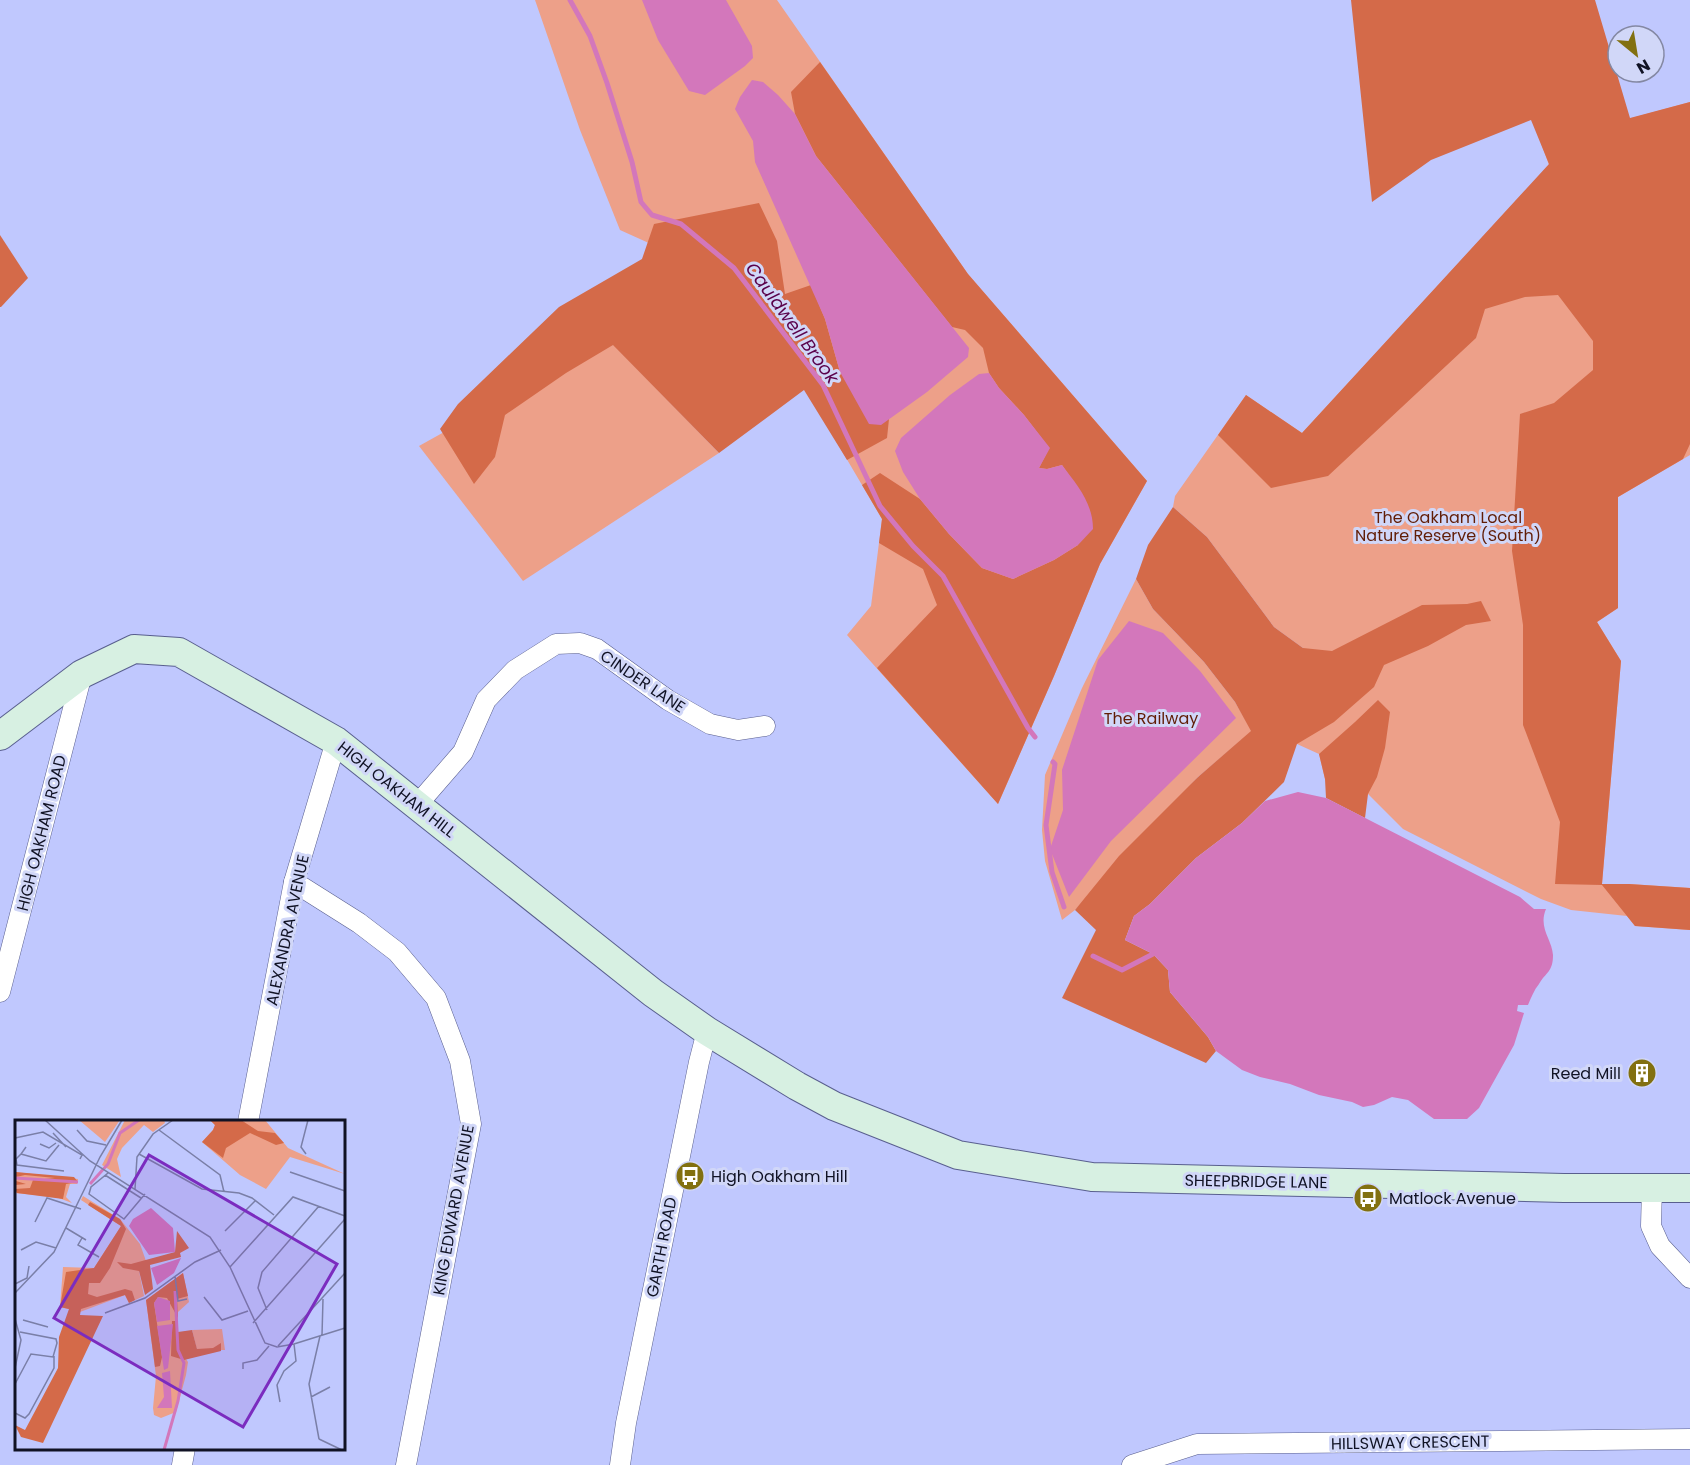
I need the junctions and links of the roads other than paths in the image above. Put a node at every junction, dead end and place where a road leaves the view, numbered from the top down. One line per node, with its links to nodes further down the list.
1 (82, 674): 3 (street, HIGH OAKHAM HILL); 4 (street, HIGH OAKHAM HILL); 7 (street, HIGH OAKHAM ROAD)
2 (765, 726): 5 (street, CINDER LANE)
3 (0, 736)
4 (336, 741): 5 (street, HIGH OAKHAM HILL); 6 (street, ALEXANDRA AVENUE)
5 (417, 805): 8 (street, HIGH OAKHAM HILL)
6 (294, 882): 10 (street, ALEXANDRA AVENUE); 17 (street, KING EDWARD AVENUE)
7 (0, 992)
8 (707, 1031): 9 (street, HIGH OAKHAM HILL); 18 (street, GARTH ROAD)
9 (834, 1106): 11 (street, SHEEPBRIDGE LANE)
10 (248, 1120)
11 (1652, 1188): 12 (street, SHEEPBRIDGE LANE); 13 (street)
12 (1690, 1188)
13 (1690, 1278)
14 (1690, 1439): 19 (street, HILLSWAY CRESCENT)
15 (185, 1450): 16 (street)
16 (182, 1465)
17 (406, 1465)
18 (620, 1465)
19 (1132, 1465)

